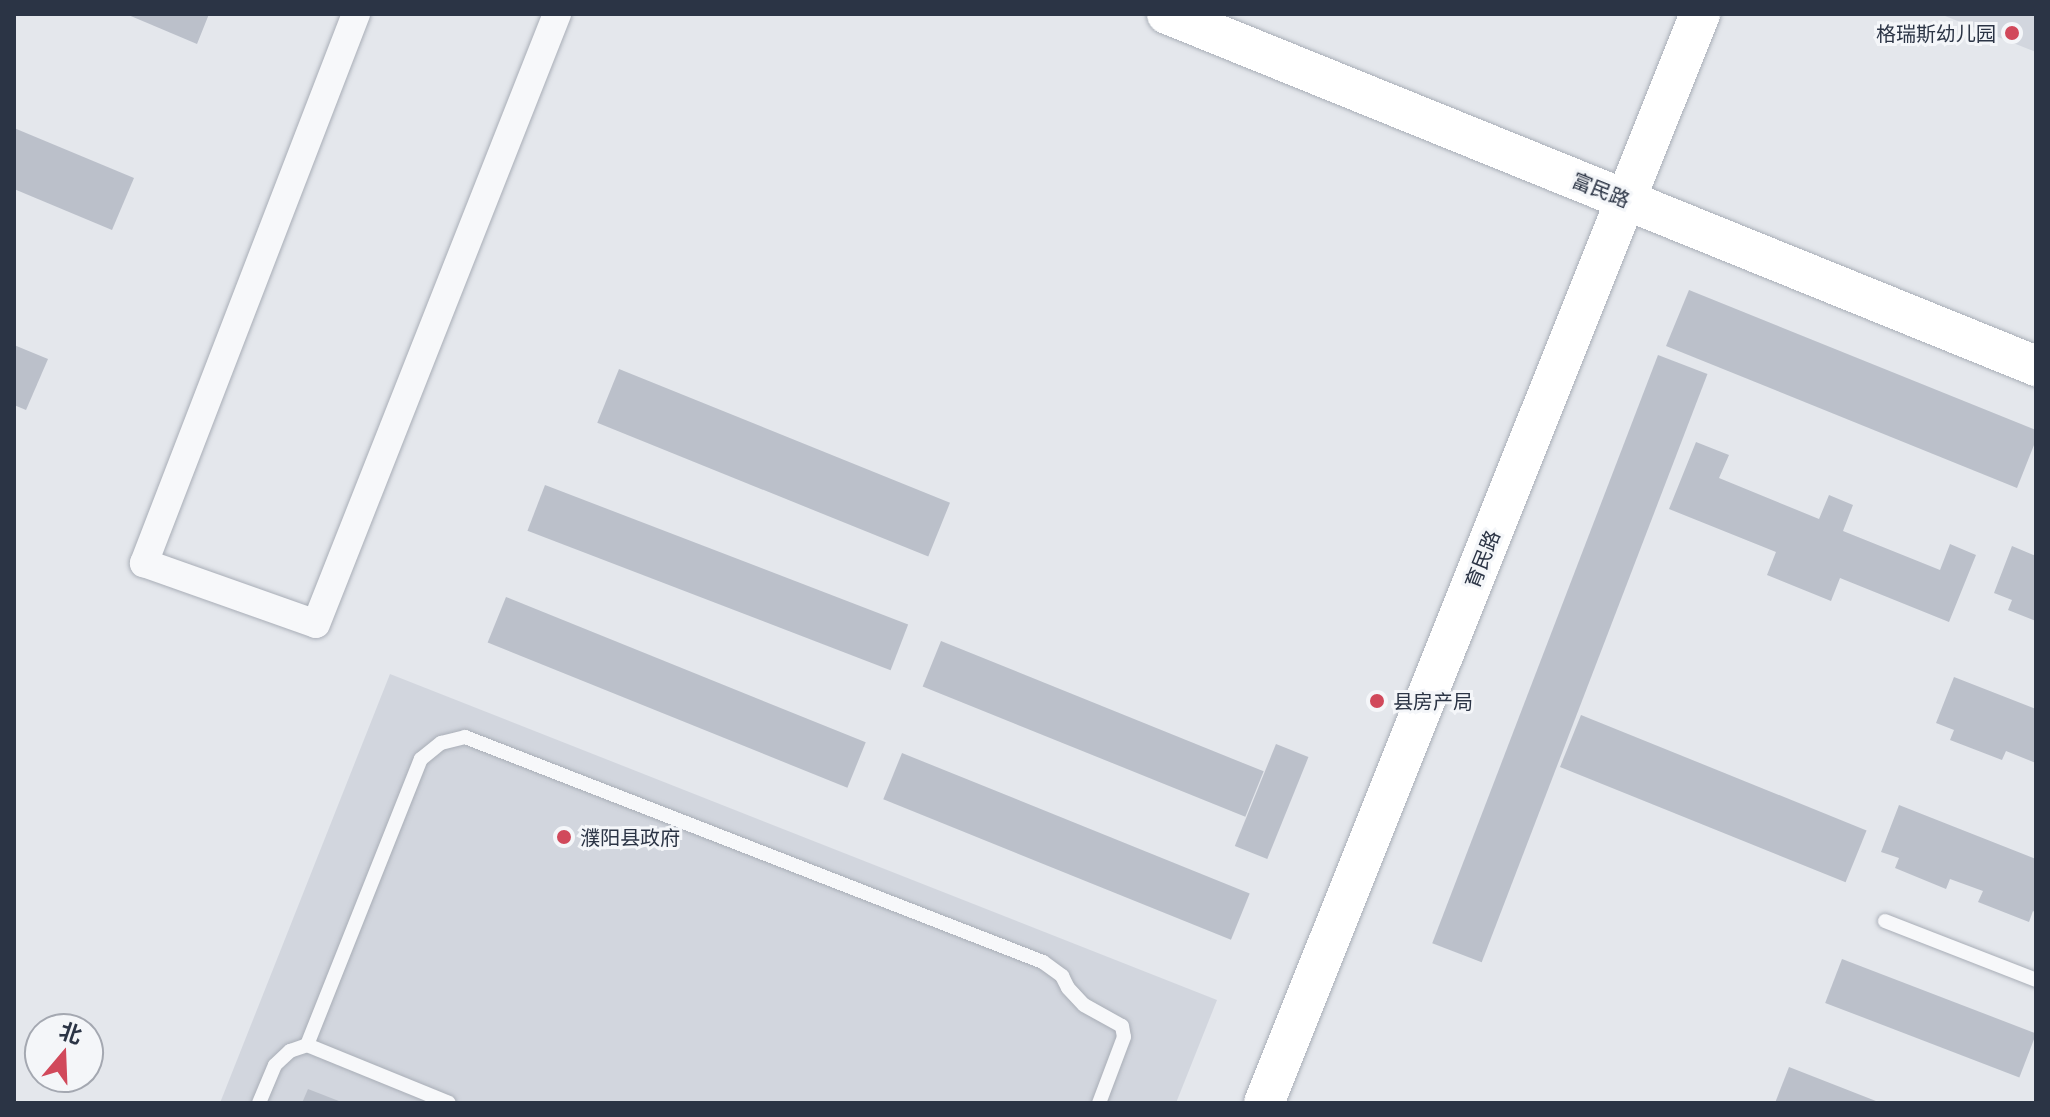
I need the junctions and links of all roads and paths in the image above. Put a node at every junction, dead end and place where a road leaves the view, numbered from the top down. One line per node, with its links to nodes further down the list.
1 (356, 14): 2 (street)
2 (557, 14)
3 (1167, 14): 5 (street, 富民路)
4 (1700, 14): 5 (street, 育民路)
5 (1626, 200): 6 (street, 富民路); 13 (street, 育民路)
6 (2036, 366)
7 (1885, 921): 8 (lane)
8 (2036, 980)
9 (307, 1045): 10 (lane); 11 (lane); 12 (lane)
10 (259, 1103)
11 (449, 1103)
12 (1099, 1103)
13 (1264, 1103)

